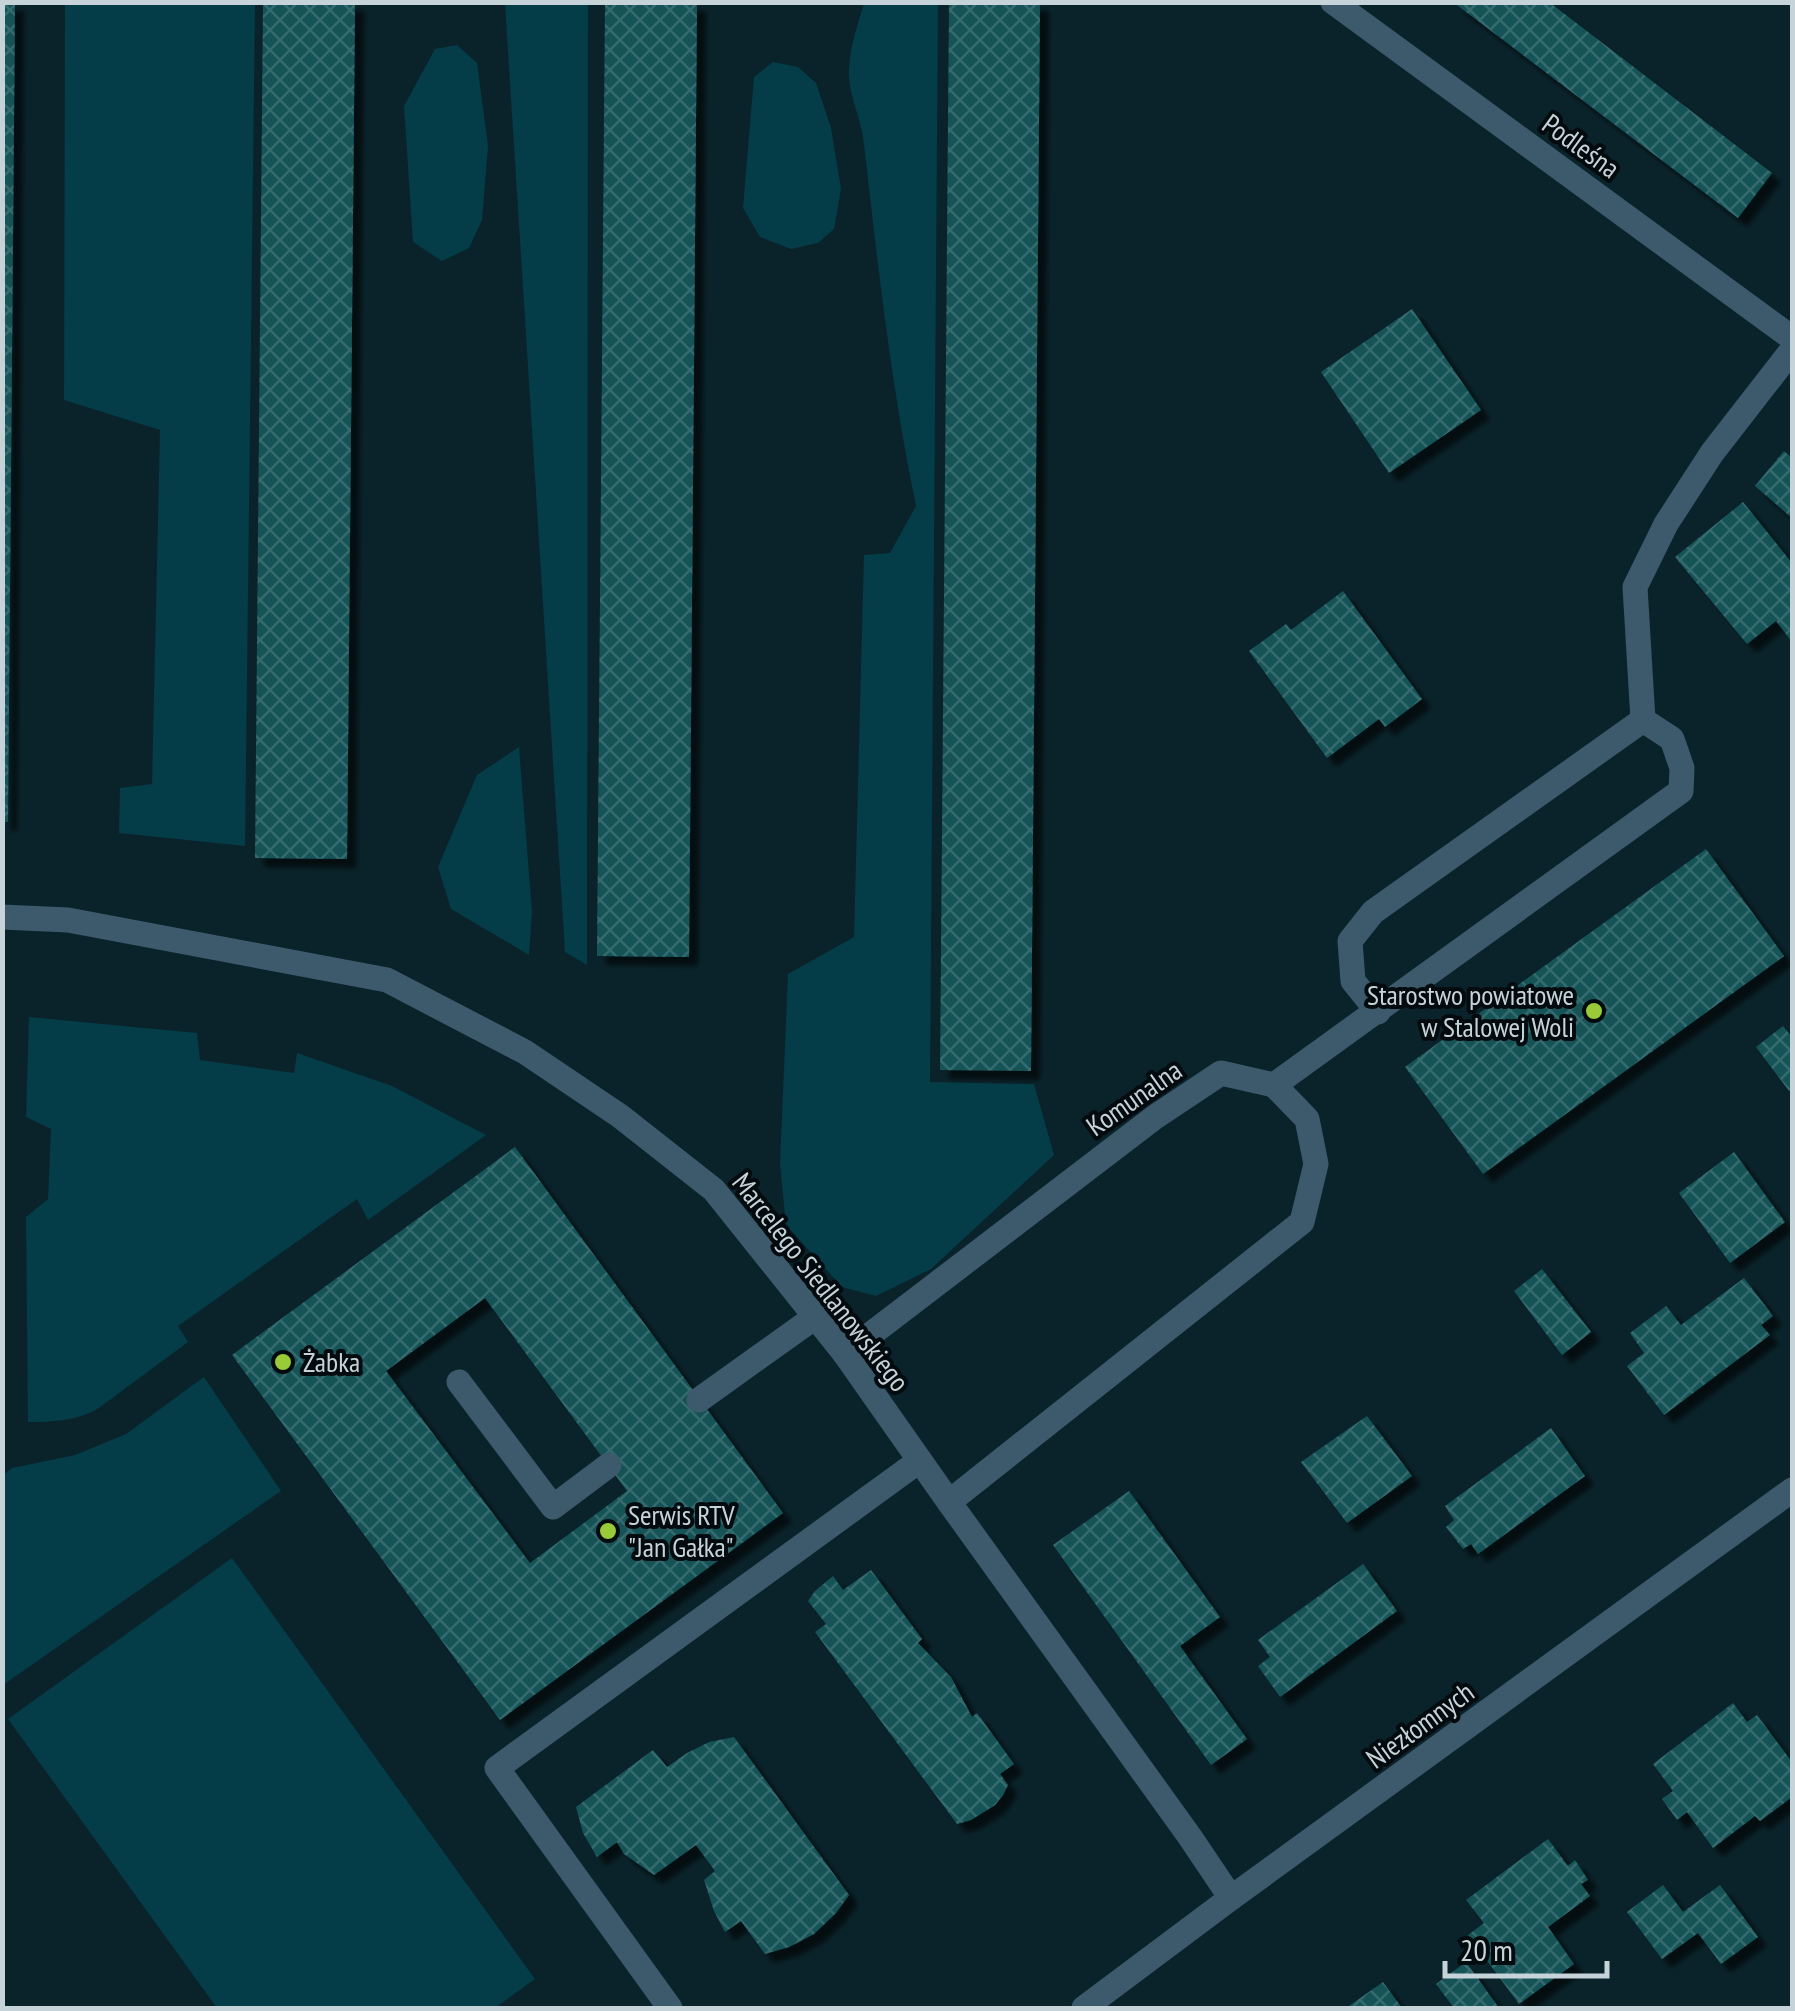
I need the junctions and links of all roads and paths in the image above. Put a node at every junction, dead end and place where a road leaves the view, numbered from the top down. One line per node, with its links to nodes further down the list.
1 (1333, 2): 2 (street, Podleśna)
2 (1790, 335): 3 (street)
3 (1643, 720): 5 (street); 5 (street)
4 (2, 917): 7 (street, Marcelego Siedlanowskiego)
5 (1378, 1012): 6 (street)
6 (1274, 1085): 8 (street, Komunalna); 14 (street)
7 (815, 1317): 8 (street, Marcelego Siedlanowskiego); 10 (street)
8 (845, 1354): 11 (street, Marcelego Siedlanowskiego)
9 (459, 1382): 12 (street)
10 (699, 1400)
11 (920, 1461): 14 (street, Marcelego Siedlanowskiego); 17 (street)
12 (609, 1465)
13 (1792, 1490): 15 (street, Niezłomnych)
14 (949, 1502): 15 (street, Marcelego Siedlanowskiego)
15 (1231, 1898): 16 (street, Niezłomnych)
16 (1088, 2007)
17 (670, 2008)

